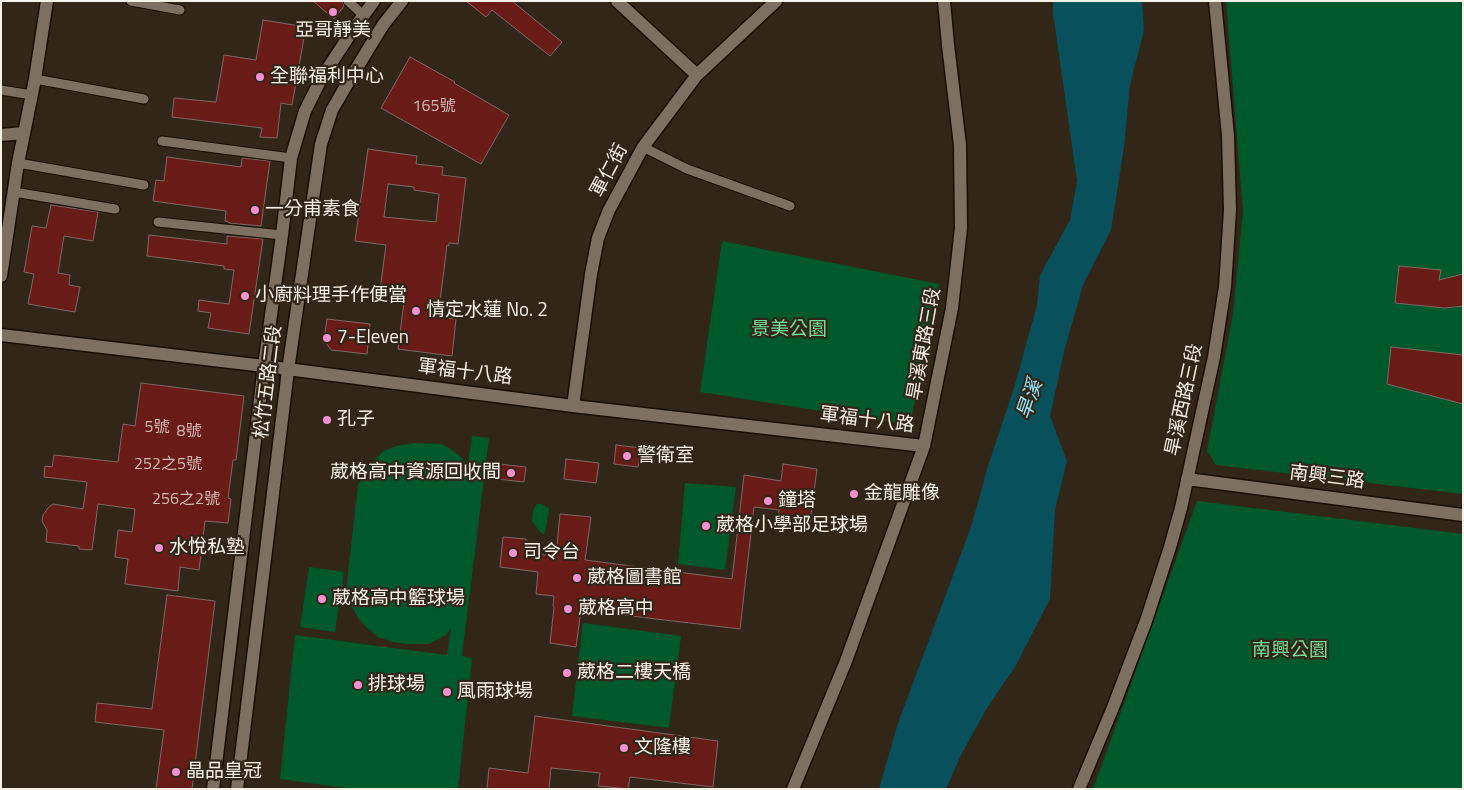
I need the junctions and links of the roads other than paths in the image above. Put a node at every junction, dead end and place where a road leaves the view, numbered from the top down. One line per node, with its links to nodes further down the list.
1 (47, 1): 13 (street)
2 (132, 1): 10 (lane)
3 (348, 1): 11 (lane)
4 (374, 1): 11 (street, 松竹五路二段)
5 (402, 1): 32 (street, 松竹五路二段)
6 (617, 1): 12 (street)
7 (776, 1): 12 (street, 軍仁街)
8 (944, 1): 34 (street, 旱溪東路三段)
9 (1214, 1): 35 (street, 旱溪西路三段)
10 (180, 10)
11 (363, 15): 21 (street, 松竹五路二段)
12 (697, 74): 20 (street, 軍仁街)
13 (35, 79): 15 (street); 16 (lane)
14 (1, 90): 15 (lane)
15 (32, 95): 17 (street)
16 (144, 99)
17 (24, 134): 18 (street); 22 (street)
18 (1, 135)
19 (162, 141): 21 (lane)
20 (643, 148): 25 (lane); 33 (street, 軍仁街)
21 (291, 158): 28 (street, 松竹五路二段)
22 (18, 163): 23 (lane); 24 (street)
23 (144, 185)
24 (14, 192): 26 (lane); 29 (street)
25 (790, 206)
26 (115, 209)
27 (158, 222): 28 (lane)
28 (282, 236): 31 (street, 松竹五路二段)
29 (1, 276)
30 (1, 335): 31 (street, 軍福十八路)
31 (264, 366): 32 (street, 軍福十八路); 37 (street, 松竹五路二段)
32 (288, 370): 33 (street, 軍福十八路); 38 (street, 松竹五路二段)
33 (573, 406): 34 (street, 軍福十八路)
34 (924, 446): 39 (street, 旱溪東路三段)
35 (1187, 479): 36 (street, 南興三路); 40 (street, 旱溪西路三段)
36 (1463, 514)
37 (213, 789)
38 (238, 789)
39 (793, 789)
40 (1079, 789)

